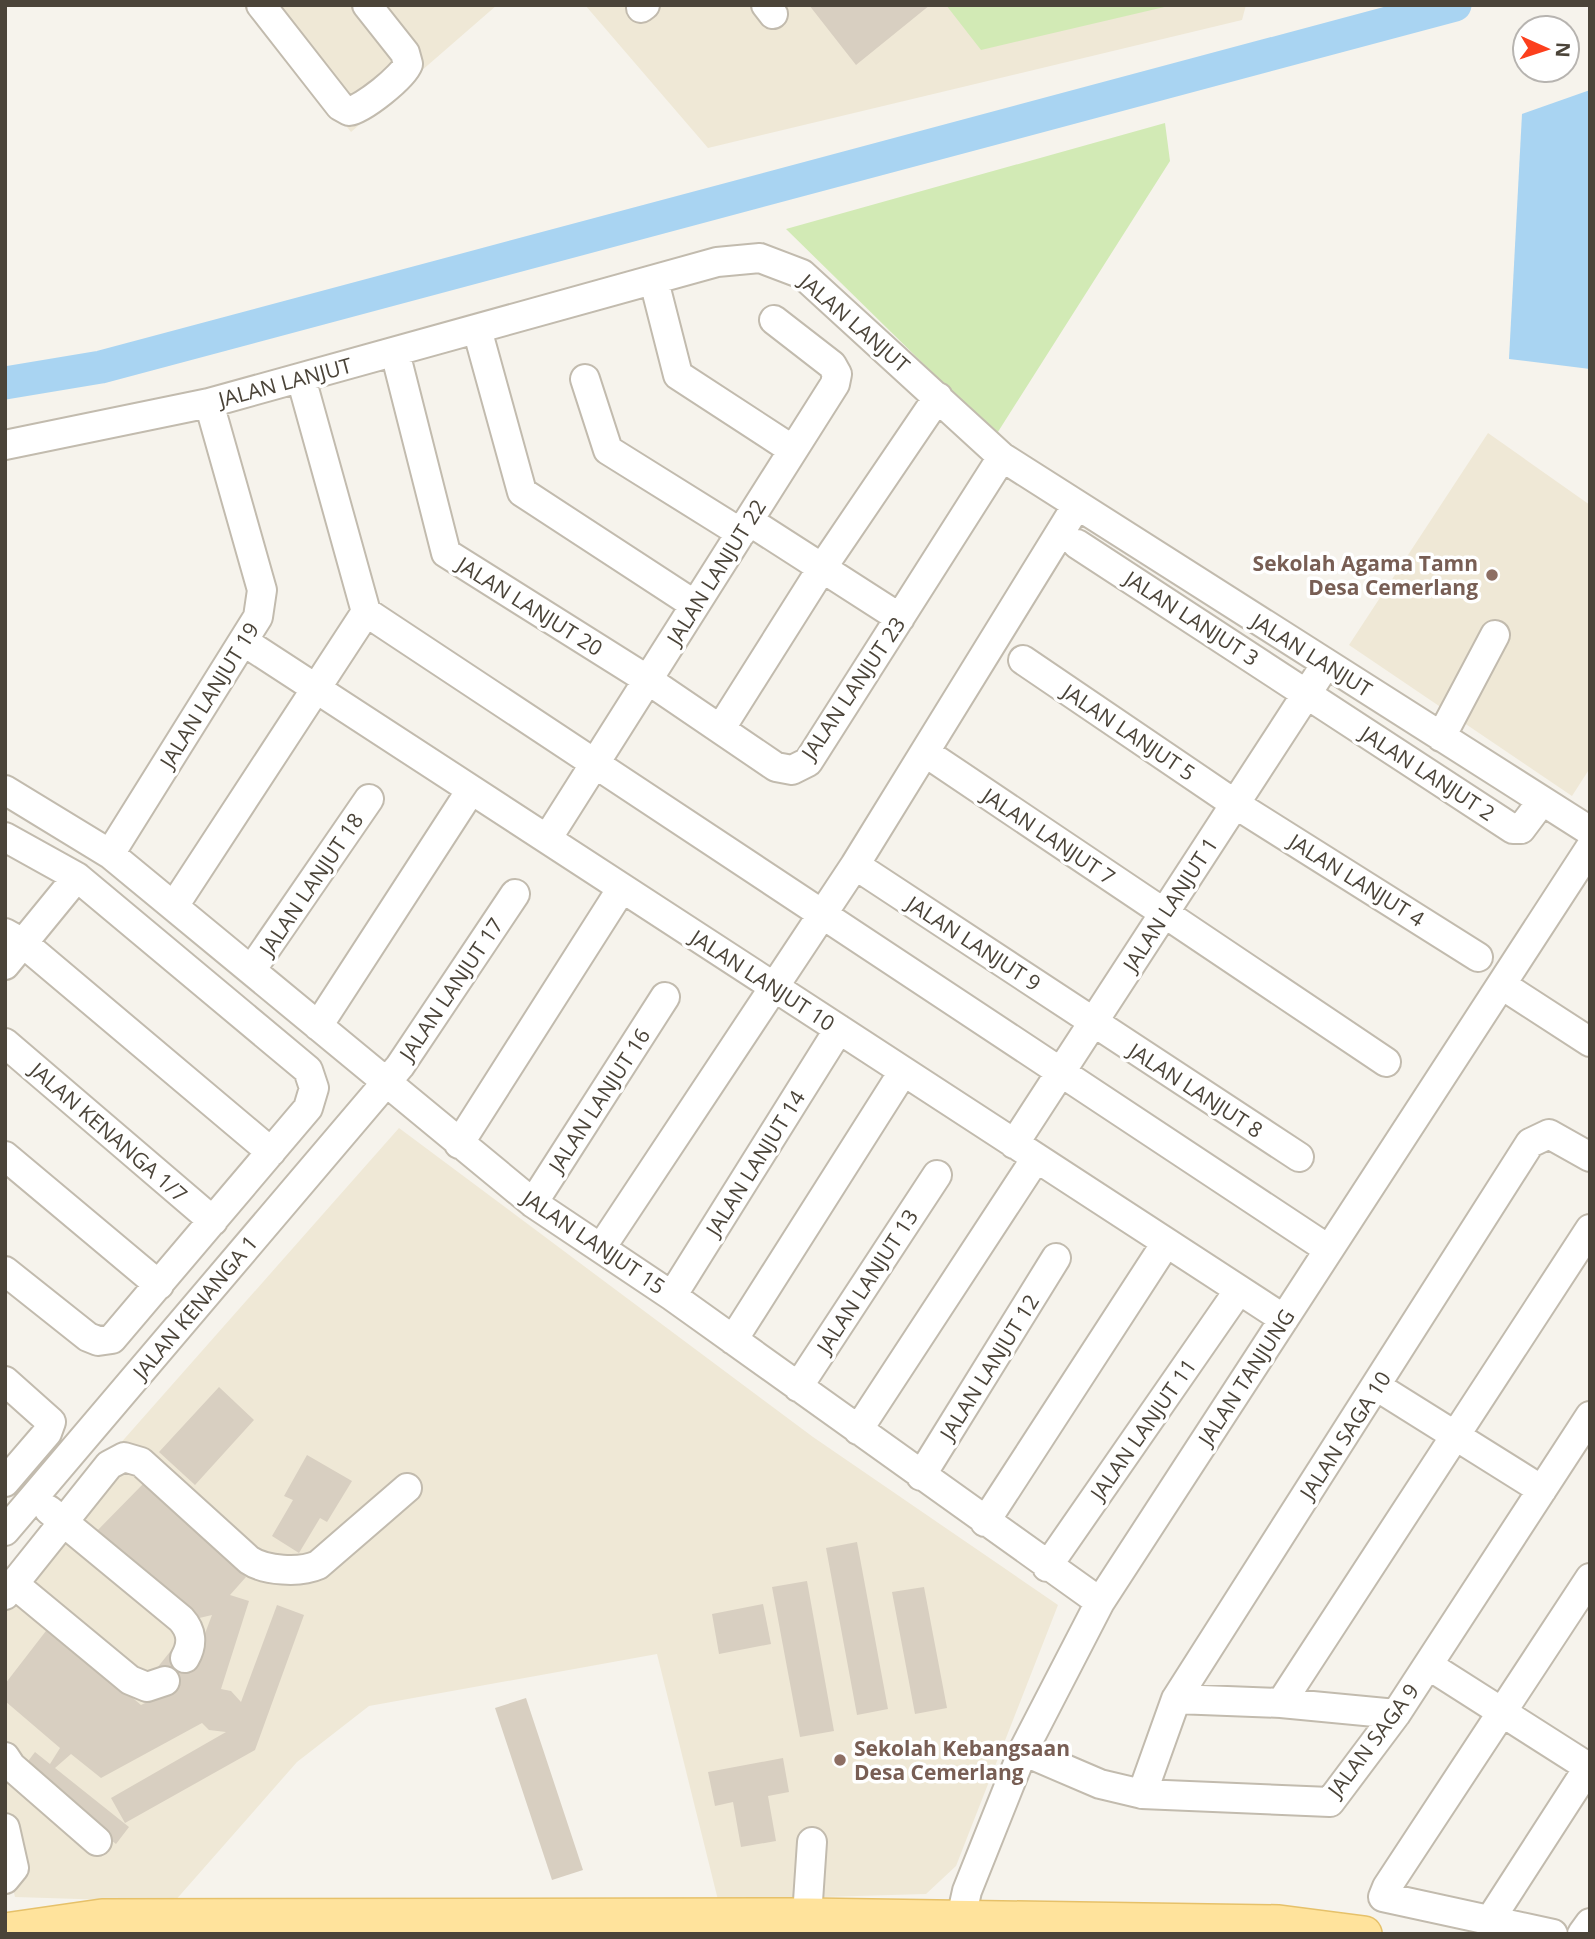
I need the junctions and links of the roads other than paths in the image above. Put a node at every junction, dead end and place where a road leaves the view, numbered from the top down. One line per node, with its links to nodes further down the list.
1 (261, 5): 2 (street)
2 (368, 5)
3 (654, 281): 5 (street, JALAN LANJUT); 9 (street, JALAN LANJUT); 12 (street)
4 (774, 320): 12 (street, JALAN LANJUT 22)
5 (477, 330): 6 (street, JALAN LANJUT); 18 (street)
6 (395, 352): 7 (street, JALAN LANJUT); 25 (street, JALAN LANJUT 20)
7 (301, 378): 10 (street, JALAN LANJUT); 19 (street)
8 (585, 379): 15 (street)
9 (938, 397): 13 (street, JALAN LANJUT); 17 (street)
10 (209, 403): 11 (street, JALAN LANJUT); 22 (street, JALAN LANJUT 19)
11 (5, 445)
12 (793, 450): 15 (street, JALAN LANJUT 22)
13 (1002, 457): 14 (street, JALAN LANJUT); 20 (street, JALAN LANJUT 23)
14 (1077, 505): 24 (street, JALAN LANJUT); 42 (street)
15 (745, 527): 17 (street); 18 (street, JALAN LANJUT 22)
16 (1077, 544): 27 (street, JALAN LANJUT 3)
17 (822, 568): 20 (street); 28 (street)
18 (695, 605): 25 (street, JALAN LANJUT 22)
19 (366, 612): 26 (street); 31 (street)
20 (900, 618): 28 (street, JALAN LANJUT 23)
21 (1495, 635): 29 (street)
22 (243, 641): 26 (street, JALAN LANJUT 10); 41 (street, JALAN LANJUT 19)
23 (1023, 660): 36 (street, JALAN LANJUT 5)
24 (1325, 664): 27 (street, JALAN LANJUT 1); 29 (street, JALAN LANJUT)
25 (648, 680): 28 (street, JALAN LANJUT 23); 31 (street, JALAN LANJUT 22)
26 (318, 690): 33 (street, JALAN LANJUT 10); 46 (street)
27 (1307, 692): 35 (street, JALAN LANJUT 2); 36 (street, JALAN LANJUT 1)
28 (721, 729)
29 (1441, 737): 35 (street, JALAN LANJUT)
30 (935, 759): 47 (street, JALAN LANJUT 7)
31 (595, 764): 39 (street, JALAN LANJUT 22); 48 (street)
32 (5, 790): 41 (street, JALAN LANJUT 15)
33 (471, 790): 39 (street, JALAN LANJUT 10); 57 (street)
34 (369, 799): 52 (street, JALAN LANJUT 18)
35 (1542, 800): 37 (street, JALAN LANJUT)
36 (1235, 804): 47 (street, JALAN LANJUT 1); 50 (street, JALAN LANJUT 4)
37 (1590, 831)
38 (5, 837): 43 (street)
39 (547, 839): 44 (street, JALAN LANJUT 10)
40 (1590, 848): 53 (street, JALAN TANJUNG)
41 (110, 855): 46 (street, JALAN LANJUT 15)
42 (855, 864): 48 (street); 56 (street, JALAN LANJUT 9)
43 (77, 877): 49 (street); 67 (street)
44 (622, 888): 54 (street, JALAN LANJUT 10); 65 (street)
45 (515, 894): 64 (street, JALAN LANJUT 17)
46 (174, 906): 52 (street, JALAN LANJUT 15)
47 (1164, 913): 56 (street, JALAN LANJUT 1); 61 (street)
48 (821, 914): 54 (street); 63 (street)
49 (14, 938): 51 (street); 67 (street)
50 (1478, 957)
51 (5, 965)
52 (252, 969): 57 (street, JALAN LANJUT 15)
53 (1503, 985): 59 (street); 77 (street, JALAN TANJUNG)
54 (773, 987): 58 (street, JALAN LANJUT 10); 76 (street)
55 (665, 996): 72 (street, JALAN LANJUT 16)
56 (1093, 1022): 63 (street, JALAN LANJUT 1); 69 (street, JALAN LANJUT 8)
57 (318, 1026): 64 (street, JALAN LANJUT 15)
58 (839, 1029): 62 (street, JALAN LANJUT 10); 82 (street, JALAN LANJUT 14)
59 (1590, 1042)
60 (5, 1043): 73 (street, JALAN KENANGA 1/7)
61 (1386, 1062)
62 (904, 1072): 66 (street, JALAN LANJUT 10); 84 (street)
63 (1061, 1072): 66 (street, JALAN LANJUT 1); 77 (street)
64 (385, 1083): 65 (street, JALAN LANJUT 15); 95 (street, JALAN KENANGA 1)
65 (459, 1144): 72 (street, JALAN LANJUT 15)
66 (1025, 1151): 75 (street, JALAN LANJUT 10); 89 (street, JALAN LANJUT 1)
67 (271, 1152): 73 (street)
68 (5, 1156): 80 (street)
69 (1299, 1157)
70 (1590, 1157): 86 (street, JALAN SAGA 10)
71 (937, 1175): 87 (street, JALAN LANJUT 13)
72 (533, 1203): 76 (street, JALAN LANJUT 15)
73 (213, 1221): 80 (street)
74 (1590, 1229): 90 (street)
75 (1166, 1243): 81 (street, JALAN LANJUT 10); 97 (street)
76 (601, 1248): 82 (street, JALAN LANJUT 15)
77 (1328, 1249): 83 (street, JALAN TANJUNG)
78 (1056, 1258): 91 (street, JALAN LANJUT 12)
79 (5, 1270): 80 (street)
80 (159, 1285)
81 (1239, 1290): 83 (street, JALAN LANJUT 10); 99 (street, JALAN LANJUT 11)
82 (672, 1296): 84 (street, JALAN LANJUT 15)
83 (1284, 1319): 102 (street, JALAN TANJUNG)
84 (733, 1340): 87 (street, JALAN LANJUT 15)
85 (5, 1381): 92 (street)
86 (1376, 1386): 90 (street); 106 (street, JALAN SAGA 10)
87 (798, 1387): 89 (street, JALAN LANJUT 15)
88 (1587, 1425): 94 (street, JALAN SAGA 9)
89 (858, 1430): 91 (street, JALAN LANJUT 15)
90 (1457, 1437): 94 (street); 107 (street)
91 (922, 1476): 97 (street, JALAN LANJUT 15)
92 (5, 1482)
93 (407, 1488): 96 (street)
94 (1542, 1490): 104 (street, JALAN SAGA 9)
95 (33, 1497): 96 (street); 98 (street, JALAN KENANGA 1)
96 (64, 1522): 101 (street); 103 (street)
97 (985, 1522): 99 (street, JALAN LANJUT 15)
98 (5, 1531)
99 (1047, 1567): 102 (street, JALAN LANJUT 15)
100 (1590, 1578): 108 (street)
101 (10, 1590): 105 (street)
102 (1100, 1602): 110 (street, JALAN TANJUNG)
103 (185, 1658)
104 (1428, 1665): 108 (street); 109 (street, JALAN SAGA 9)
105 (164, 1681)
106 (1176, 1699): 107 (street); 113 (street, JALAN SAGA 10)
107 (1281, 1703): 109 (street)
108 (1502, 1712): 112 (street); 119 (street)
109 (1396, 1714): 113 (street, JALAN SAGA 9)
110 (1023, 1751): 113 (street, JALAN SAGA 9); 121 (street, JALAN TANJUNG)
111 (5, 1756): 115 (street)
112 (1589, 1765): 119 (street)
113 (1142, 1794)
114 (5, 1828): 117 (street)
115 (97, 1841)
116 (812, 1842): 118 (street)
117 (5, 1879)
118 (807, 1916): 121 (main road); 122 (main road)
119 (1490, 1920): 125 (street)
120 (1590, 1923): 126 (street)
121 (961, 1926): 124 (main road)
122 (64, 1928): 123 (main road)
123 (19, 1930)
124 (1364, 1934)
125 (1553, 1934)
126 (1581, 1934)

